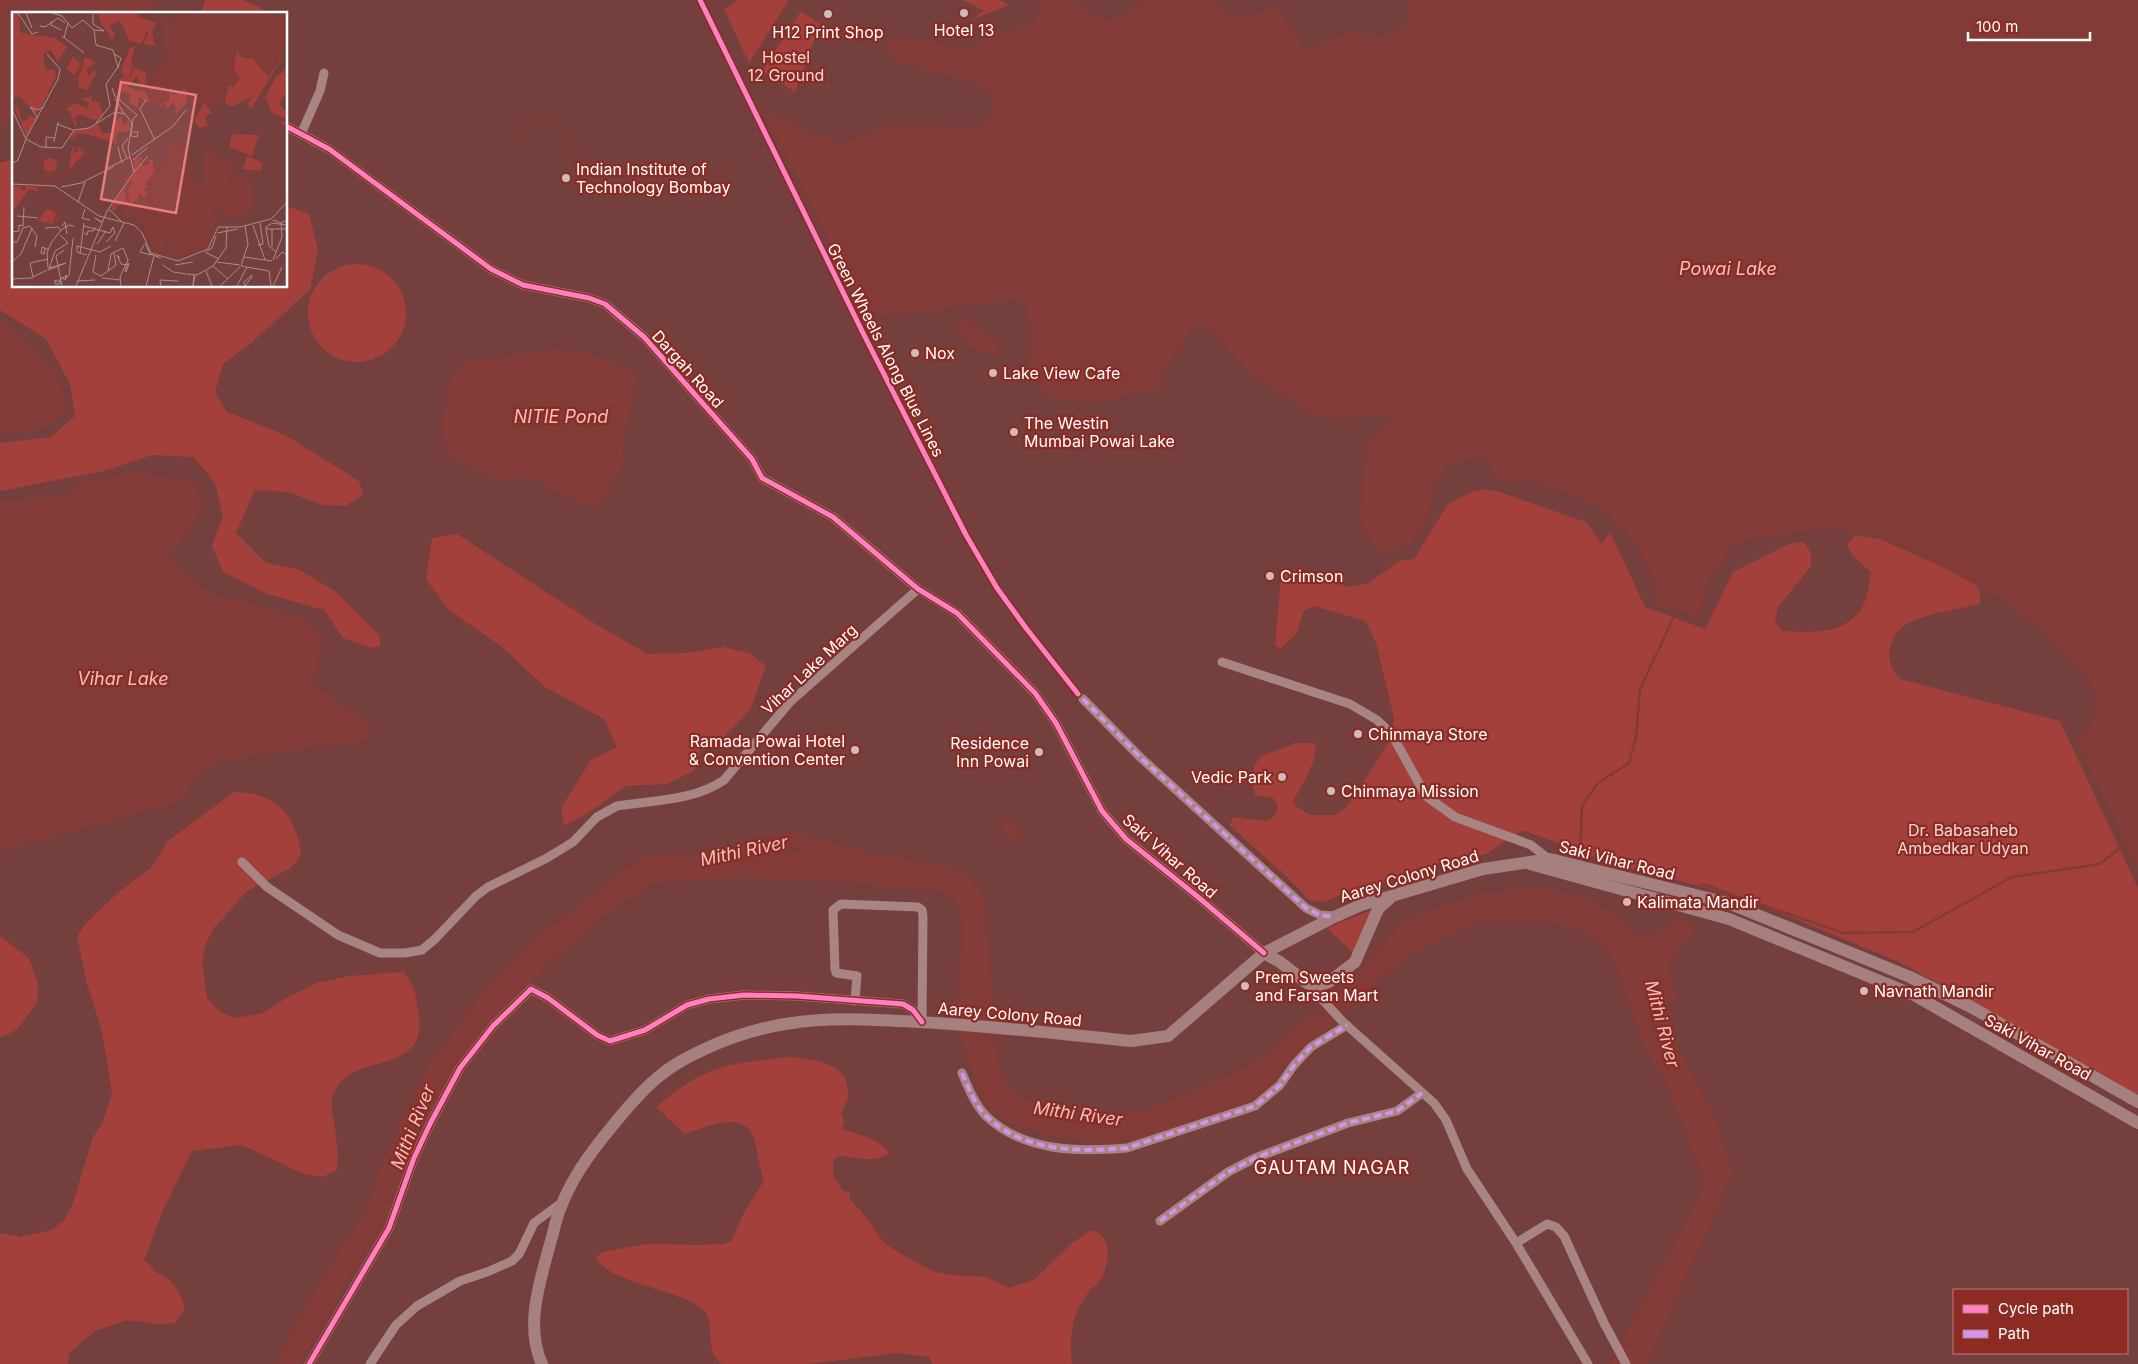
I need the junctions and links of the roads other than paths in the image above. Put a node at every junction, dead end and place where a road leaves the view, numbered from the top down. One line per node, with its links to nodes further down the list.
1 (324, 73): 3 (street)
2 (288, 127): 3 (street, Dargah Road)
3 (301, 134): 4 (street, Dargah Road)
4 (918, 589): 7 (street, Vihar Lake Marg); 16 (street, Saki Vihar Road)
5 (1222, 662): 9 (street)
6 (1083, 699): 14 (street)
7 (242, 862)
8 (1528, 863): 9 (main road, Saki Vihar Road); 10 (main road, Aarey Colony Road)
9 (1550, 865): 11 (main road, Saki Vihar Road); 12 (main road, Saki Vihar Road)
10 (1394, 894): 14 (main road, Aarey Colony Road); 17 (main road)
11 (1693, 895): 12 (main road); 13 (main road, Saki Vihar Road)
12 (1688, 908): 15 (main road, Saki Vihar Road)
13 (1758, 915): 15 (main road); 23 (main road, Saki Vihar Road)
14 (1334, 916): 16 (main road, Aarey Colony Road)
15 (1752, 929): 24 (main road, Saki Vihar Road)
16 (1264, 953): 17 (main road, Saki Vihar Road); 19 (main road, Aarey Colony Road)
17 (1307, 983): 20 (street)
18 (855, 1001): 19 (street); 19 (street); 28 (street)
19 (922, 1022): 25 (main road, Aarey Colony Road)
20 (1345, 1023): 21 (street); 22 (street)
21 (962, 1073)
22 (1422, 1093): 26 (street); 31 (street)
23 (2138, 1102)
24 (2138, 1123)
25 (561, 1203): 29 (street); 30 (main road, Aarey Colony Road)
26 (1160, 1221)
27 (1521, 1240): 32 (street)
28 (309, 1364)
29 (370, 1364)
30 (542, 1364)
31 (1588, 1364)
32 (1626, 1364)

